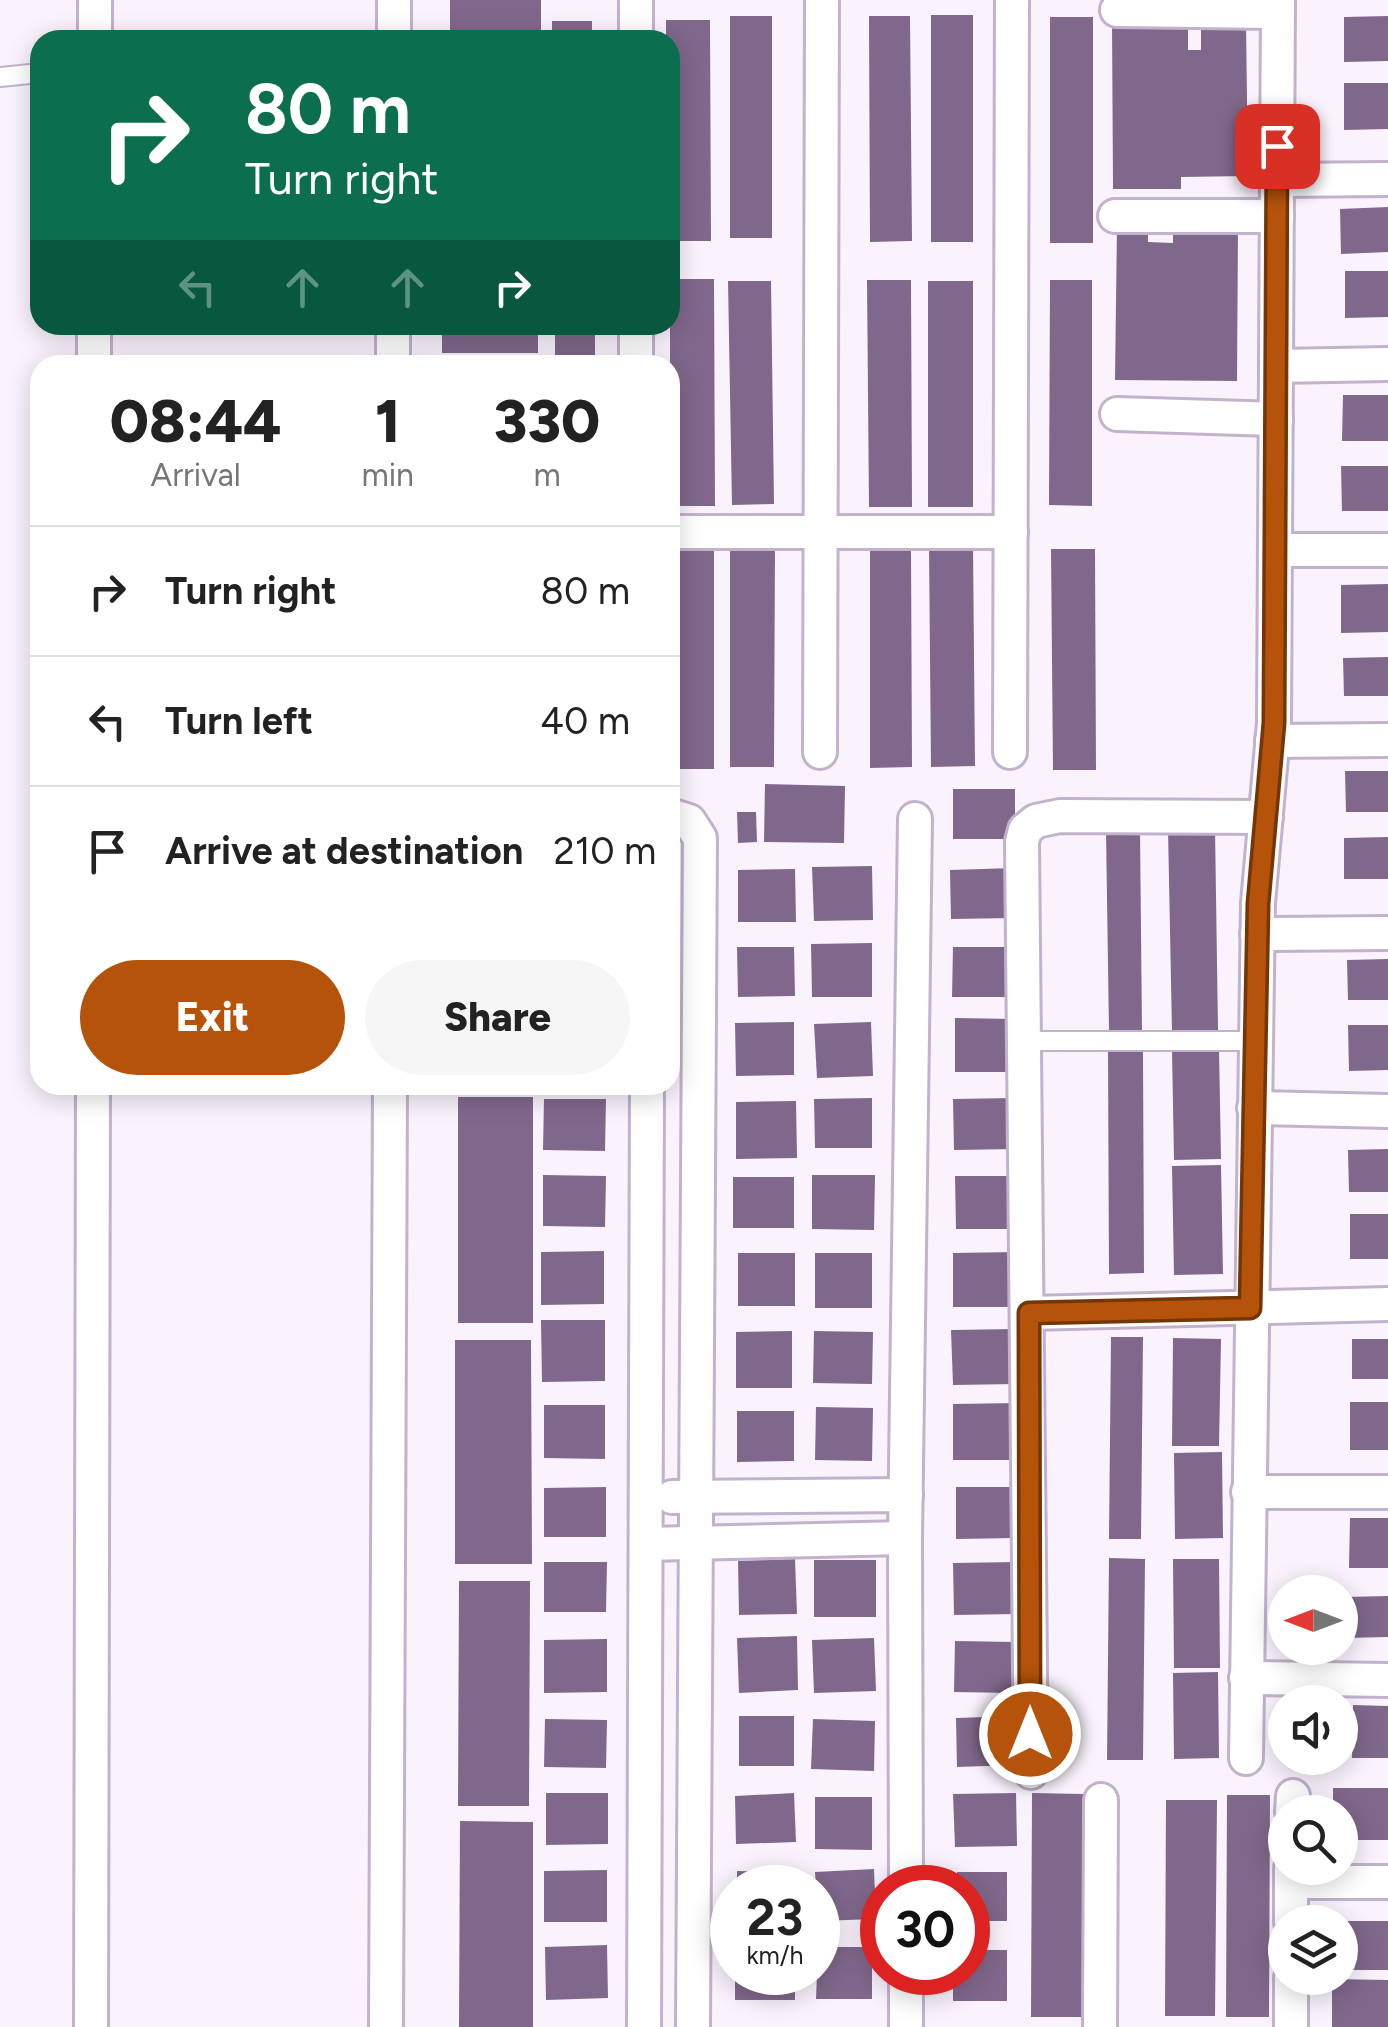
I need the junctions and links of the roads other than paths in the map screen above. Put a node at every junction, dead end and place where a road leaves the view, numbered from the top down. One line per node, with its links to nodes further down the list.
1 (95, 0): 8 (street)
2 (394, 0): 9 (street)
3 (636, 0): 10 (street)
4 (822, 0): 22 (street)
5 (1012, 0): 23 (street)
6 (1278, 6): 7 (street); 14 (street)
7 (1116, 10)
8 (95, 30)
9 (394, 30)
10 (636, 30)
11 (30, 75): 12 (lane)
12 (0, 77)
13 (1388, 179): 14 (street)
14 (1277, 180): 16 (street)
15 (1115, 216): 16 (street)
16 (1277, 216): 18 (street)
17 (1388, 364): 18 (street)
18 (1276, 366): 20 (street)
19 (1116, 414): 20 (street)
20 (1276, 419): 24 (street)
21 (680, 532): 22 (street)
22 (821, 532): 23 (street); 28 (street)
23 (1011, 532): 29 (street)
24 (1275, 550): 25 (street); 27 (street)
25 (1388, 550)
26 (1388, 740): 27 (street)
27 (1272, 741): 30 (street)
28 (820, 752)
29 (1010, 752)
30 (1266, 817): 34 (street); 35 (street)
31 (680, 818): 48 (street)
32 (916, 819): 47 (street)
33 (1388, 933): 34 (street)
34 (1257, 934): 36 (street)
35 (1025, 1042): 36 (lane); 44 (street)
36 (1255, 1042): 40 (street)
37 (93, 1095): 63 (street)
38 (390, 1095): 64 (street)
39 (646, 1095): 49 (street)
40 (1254, 1108): 41 (street); 43 (street)
41 (1388, 1111)
42 (1388, 1304): 43 (street)
43 (1250, 1308): 44 (street); 45 (street)
44 (1029, 1313): 56 (street)
45 (1248, 1492): 46 (street); 53 (street)
46 (1388, 1492)
47 (906, 1495): 48 (street); 50 (street)
48 (694, 1496): 49 (street); 51 (street)
49 (648, 1498): 52 (street)
50 (905, 1538): 51 (street); 58 (street)
51 (696, 1542): 52 (street); 66 (street)
52 (648, 1544): 65 (street)
53 (1246, 1678): 54 (street); 55 (street)
54 (1388, 1680)
55 (1246, 1758)
56 (1030, 1772)
57 (1101, 1800): 68 (street)
58 (906, 1865)
59 (1358, 1880): 60 (street)
60 (1388, 1882)
61 (906, 1995): 67 (street)
62 (1291, 1995): 69 (street)
63 (91, 2027)
64 (386, 2027)
65 (644, 2027)
66 (693, 2027)
67 (906, 2027)
68 (1100, 2027)
69 (1291, 2027)

